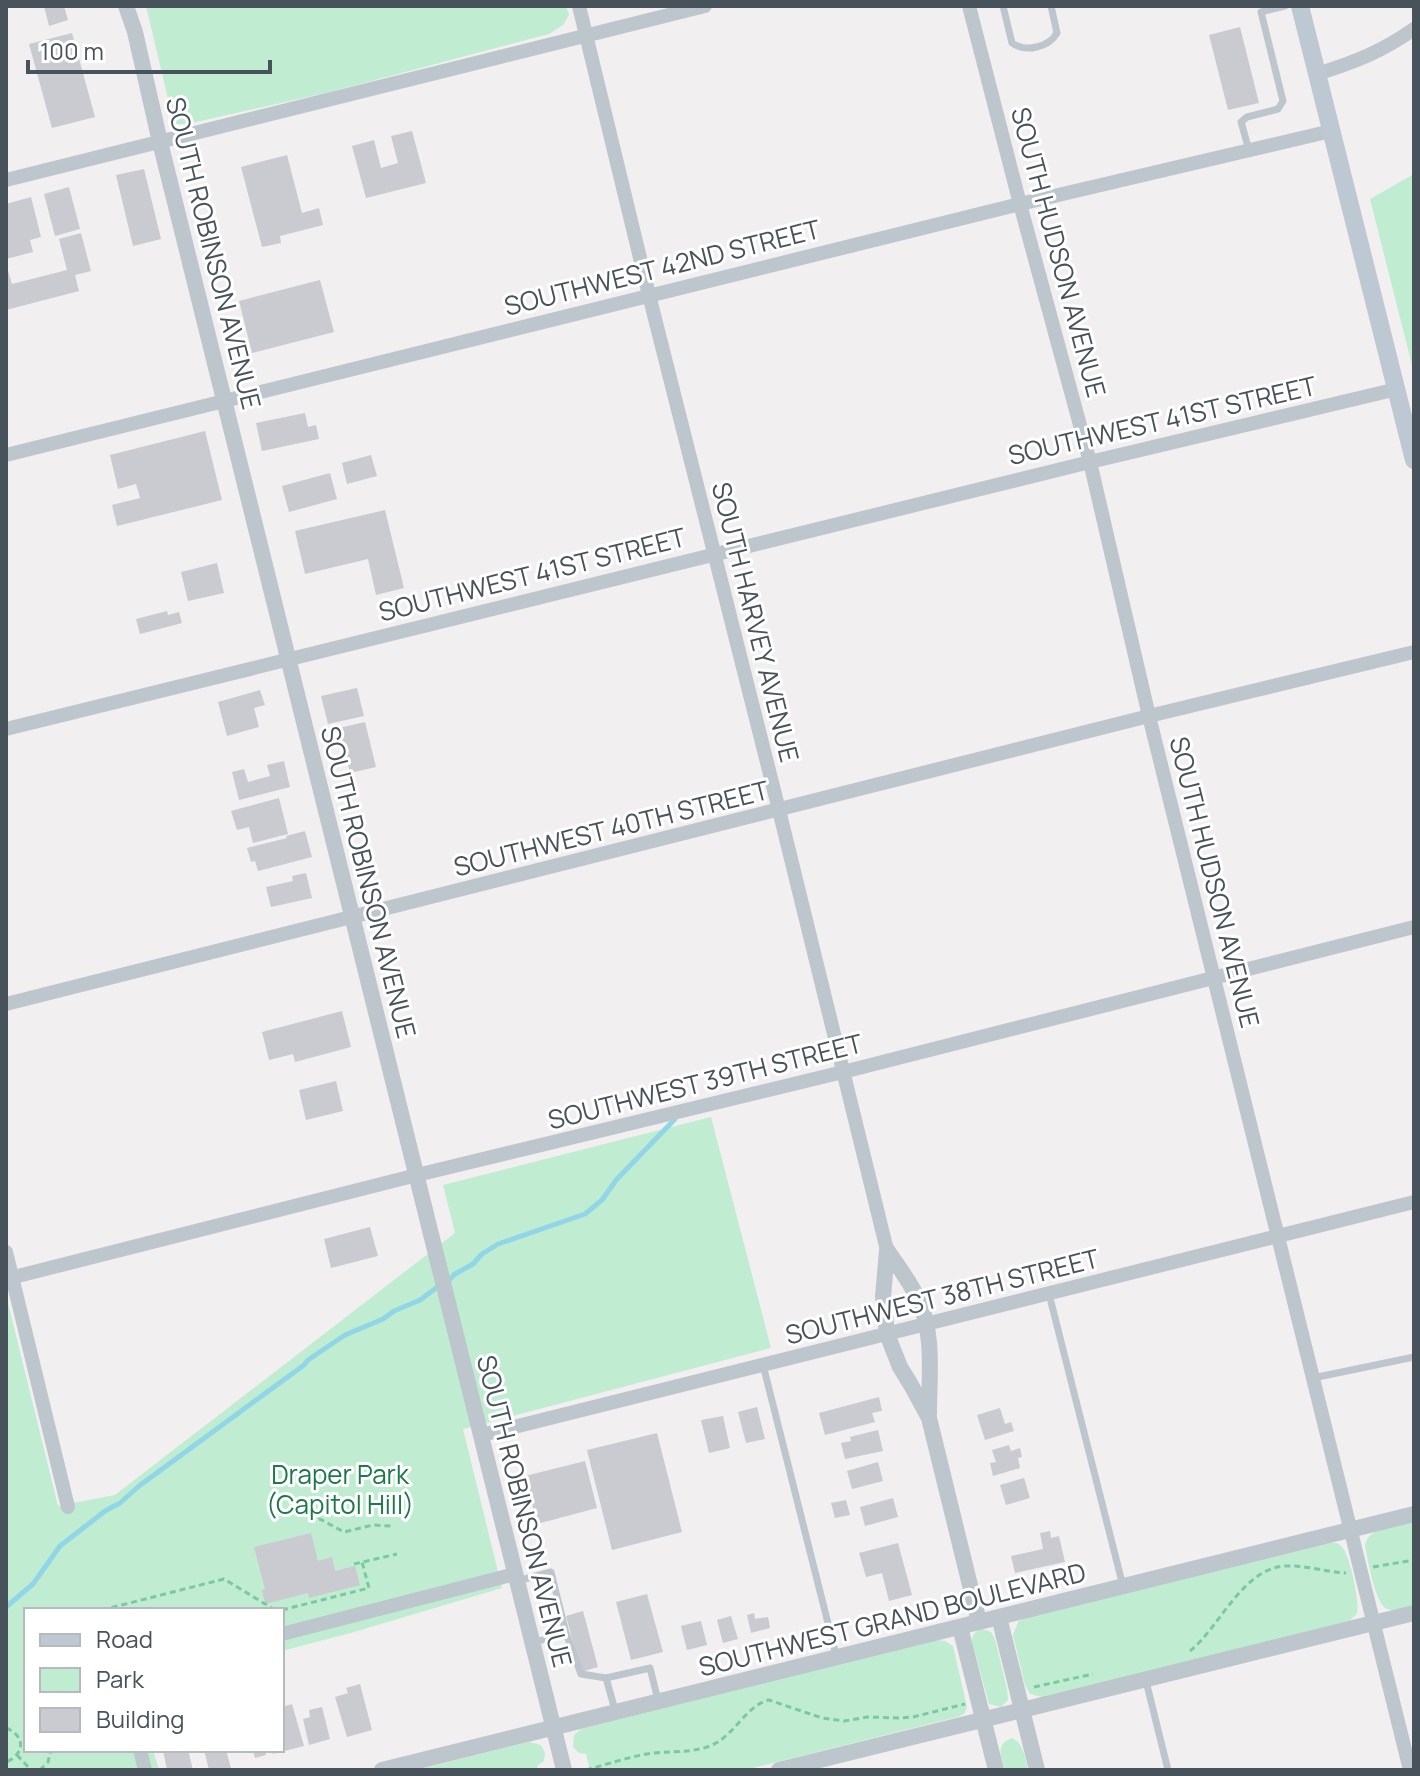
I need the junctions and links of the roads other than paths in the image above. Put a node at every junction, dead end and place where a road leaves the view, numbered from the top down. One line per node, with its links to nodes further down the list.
1 (126, 6): 14 (street, SOUTH ROBINSON AVENUE)
2 (579, 6): 11 (street, SOUTH HARVEY AVENUE)
3 (705, 6): 11 (street)
4 (969, 6): 17 (street, SOUTH HUDSON AVENUE)
5 (1003, 6): 6 (lane)
6 (1051, 6)
7 (1285, 6): 9 (lane)
8 (1300, 6): 12 (main road)
9 (1260, 9): 15 (lane)
10 (1414, 29): 12 (street)
11 (586, 34): 14 (street); 18 (street, SOUTH HARVEY AVENUE)
12 (1317, 74): 13 (main road)
13 (1331, 131): 15 (street, SOUTHWEST 42ND STREET); 19 (main road)
14 (160, 142): 16 (street); 20 (street, SOUTH ROBINSON AVENUE)
15 (1249, 150): 17 (street, SOUTHWEST 42ND STREET)
16 (6, 180)
17 (1020, 204): 18 (street, SOUTHWEST 42ND STREET); 23 (street, SOUTH HUDSON AVENUE)
18 (649, 295): 20 (street, SOUTHWEST 42ND STREET); 24 (street, SOUTH HARVEY AVENUE)
19 (1397, 389): 22 (main road); 23 (street, SOUTHWEST 41ST STREET)
20 (225, 400): 21 (street, SOUTHWEST 42ND STREET); 26 (street, SOUTH ROBINSON AVENUE)
21 (6, 455)
22 (1414, 460)
23 (1090, 462): 24 (street, SOUTHWEST 41ST STREET); 27 (street, SOUTH HUDSON AVENUE)
24 (714, 554): 26 (street, SOUTHWEST 41ST STREET); 29 (street, SOUTH HARVEY AVENUE)
25 (1414, 652): 27 (street, SOUTHWEST 40TH STREET)
26 (289, 658): 28 (street, SOUTHWEST 41ST STREET); 30 (street, SOUTH ROBINSON AVENUE)
27 (1149, 716): 29 (street, SOUTHWEST 40TH STREET); 32 (street, SOUTH HUDSON AVENUE)
28 (6, 729)
29 (779, 810): 30 (street, SOUTHWEST 40TH STREET); 34 (street, SOUTH HARVEY AVENUE)
30 (353, 917): 33 (street, SOUTHWEST 40TH STREET); 35 (street, SOUTH ROBINSON AVENUE)
31 (1414, 927): 32 (street, SOUTHWEST 39TH STREET)
32 (1214, 978): 34 (street, SOUTHWEST 39TH STREET); 37 (street, SOUTH HUDSON AVENUE)
33 (6, 1004)
34 (843, 1072): 35 (street, SOUTHWEST 39TH STREET); 38 (street, SOUTH HARVEY AVENUE)
35 (417, 1175): 40 (street, SOUTHWEST 39TH STREET); 48 (street, SOUTH ROBINSON AVENUE)
36 (1414, 1202): 37 (street, SOUTHWEST 38TH STREET)
37 (1278, 1237): 41 (street, SOUTHWEST 38TH STREET); 46 (street, SOUTH HUDSON AVENUE)
38 (887, 1250): 42 (street, SOUTH HARVEY AVENUE); 43 (street, SOUTH HARVEY AVENUE)
39 (6, 1252): 40 (street)
40 (9, 1278): 49 (street)
41 (1049, 1294): 42 (street, SOUTHWEST 38TH STREET); 53 (lane)
42 (925, 1325): 43 (street, SOUTHWEST 38TH STREET); 47 (street, SOUTH HARVEY AVENUE)
43 (887, 1334): 45 (street, SOUTHWEST 38TH STREET); 47 (street, SOUTH HARVEY AVENUE)
44 (1414, 1357): 46 (lane)
45 (763, 1365): 48 (street, SOUTHWEST 38TH STREET); 62 (lane)
46 (1313, 1378): 51 (street, SOUTH HUDSON AVENUE)
47 (929, 1418): 56 (street, SOUTH HARVEY AVENUE)
48 (482, 1435): 52 (street, SOUTH ROBINSON AVENUE)
49 (68, 1507)
50 (1414, 1514): 51 (street, SOUTHWEST GRAND BOULEVARD)
51 (1350, 1530): 53 (street, SOUTHWEST GRAND BOULEVARD); 57 (street, SOUTH HUDSON AVENUE)
52 (516, 1578): 59 (lane); 60 (street); 61 (street, SOUTH ROBINSON AVENUE)
53 (1123, 1586): 55 (street, SOUTHWEST GRAND BOULEVARD)
54 (1414, 1613): 57 (street)
55 (999, 1617): 56 (street, SOUTHWEST GRAND BOULEVARD); 66 (street)
56 (979, 1622): 58 (street, SOUTHWEST GRAND BOULEVARD)
57 (1373, 1623): 64 (street); 76 (street, SOUTH HUDSON AVENUE)
58 (960, 1627): 62 (street, SOUTHWEST GRAND BOULEVARD); 68 (street)
59 (566, 1633): 61 (lane); 63 (lane)
60 (284, 1634)
61 (532, 1643): 69 (street, SOUTH ROBINSON AVENUE)
62 (837, 1657): 65 (street, SOUTHWEST GRAND BOULEVARD)
63 (606, 1678): 65 (lane); 67 (lane)
64 (1146, 1679): 66 (street); 75 (lane)
65 (658, 1702): 67 (street, SOUTHWEST GRAND BOULEVARD)
66 (1022, 1710): 68 (street); 74 (street)
67 (615, 1712): 69 (street, SOUTHWEST GRAND BOULEVARD)
68 (983, 1720): 72 (street); 73 (street)
69 (553, 1728): 70 (street, SOUTHWEST GRAND BOULEVARD); 71 (street, SOUTH ROBINSON AVENUE)
70 (382, 1770)
71 (564, 1770)
72 (779, 1770)
73 (996, 1770)
74 (1037, 1770)
75 (1168, 1770)
76 (1410, 1770)

